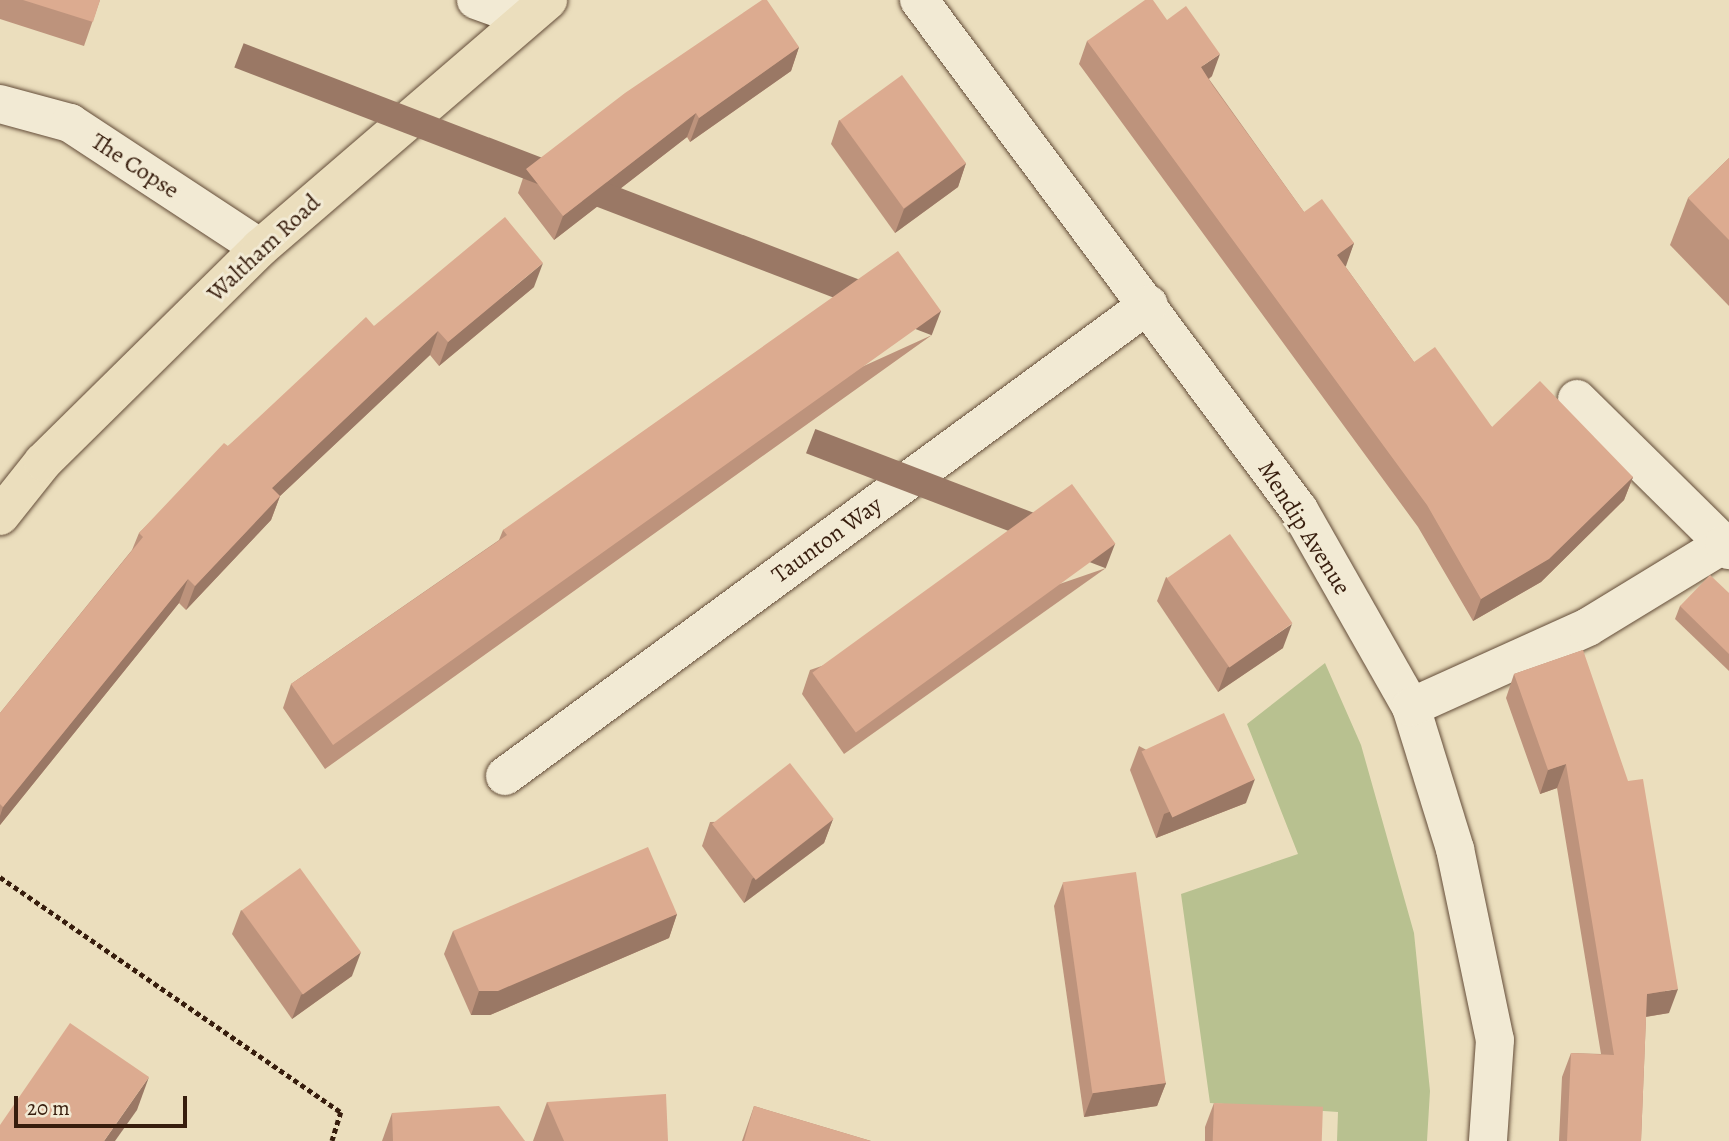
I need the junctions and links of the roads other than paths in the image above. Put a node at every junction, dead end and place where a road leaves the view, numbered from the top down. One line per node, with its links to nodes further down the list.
1 (476, 0): 3 (street)
2 (919, 0): 6 (street, Mendip Avenue)
3 (536, 8): 5 (main road, Waltham Road)
4 (0, 104): 5 (street, The Copse)
5 (260, 248): 8 (main road, Waltham Road)
6 (1149, 304): 10 (street, Mendip Avenue); 11 (street, Taunton Way)
7 (1577, 399): 9 (street)
8 (0, 516)
9 (1726, 547): 10 (street)
10 (1411, 707): 12 (street, Mendip Avenue)
11 (505, 776)
12 (1488, 1141)

